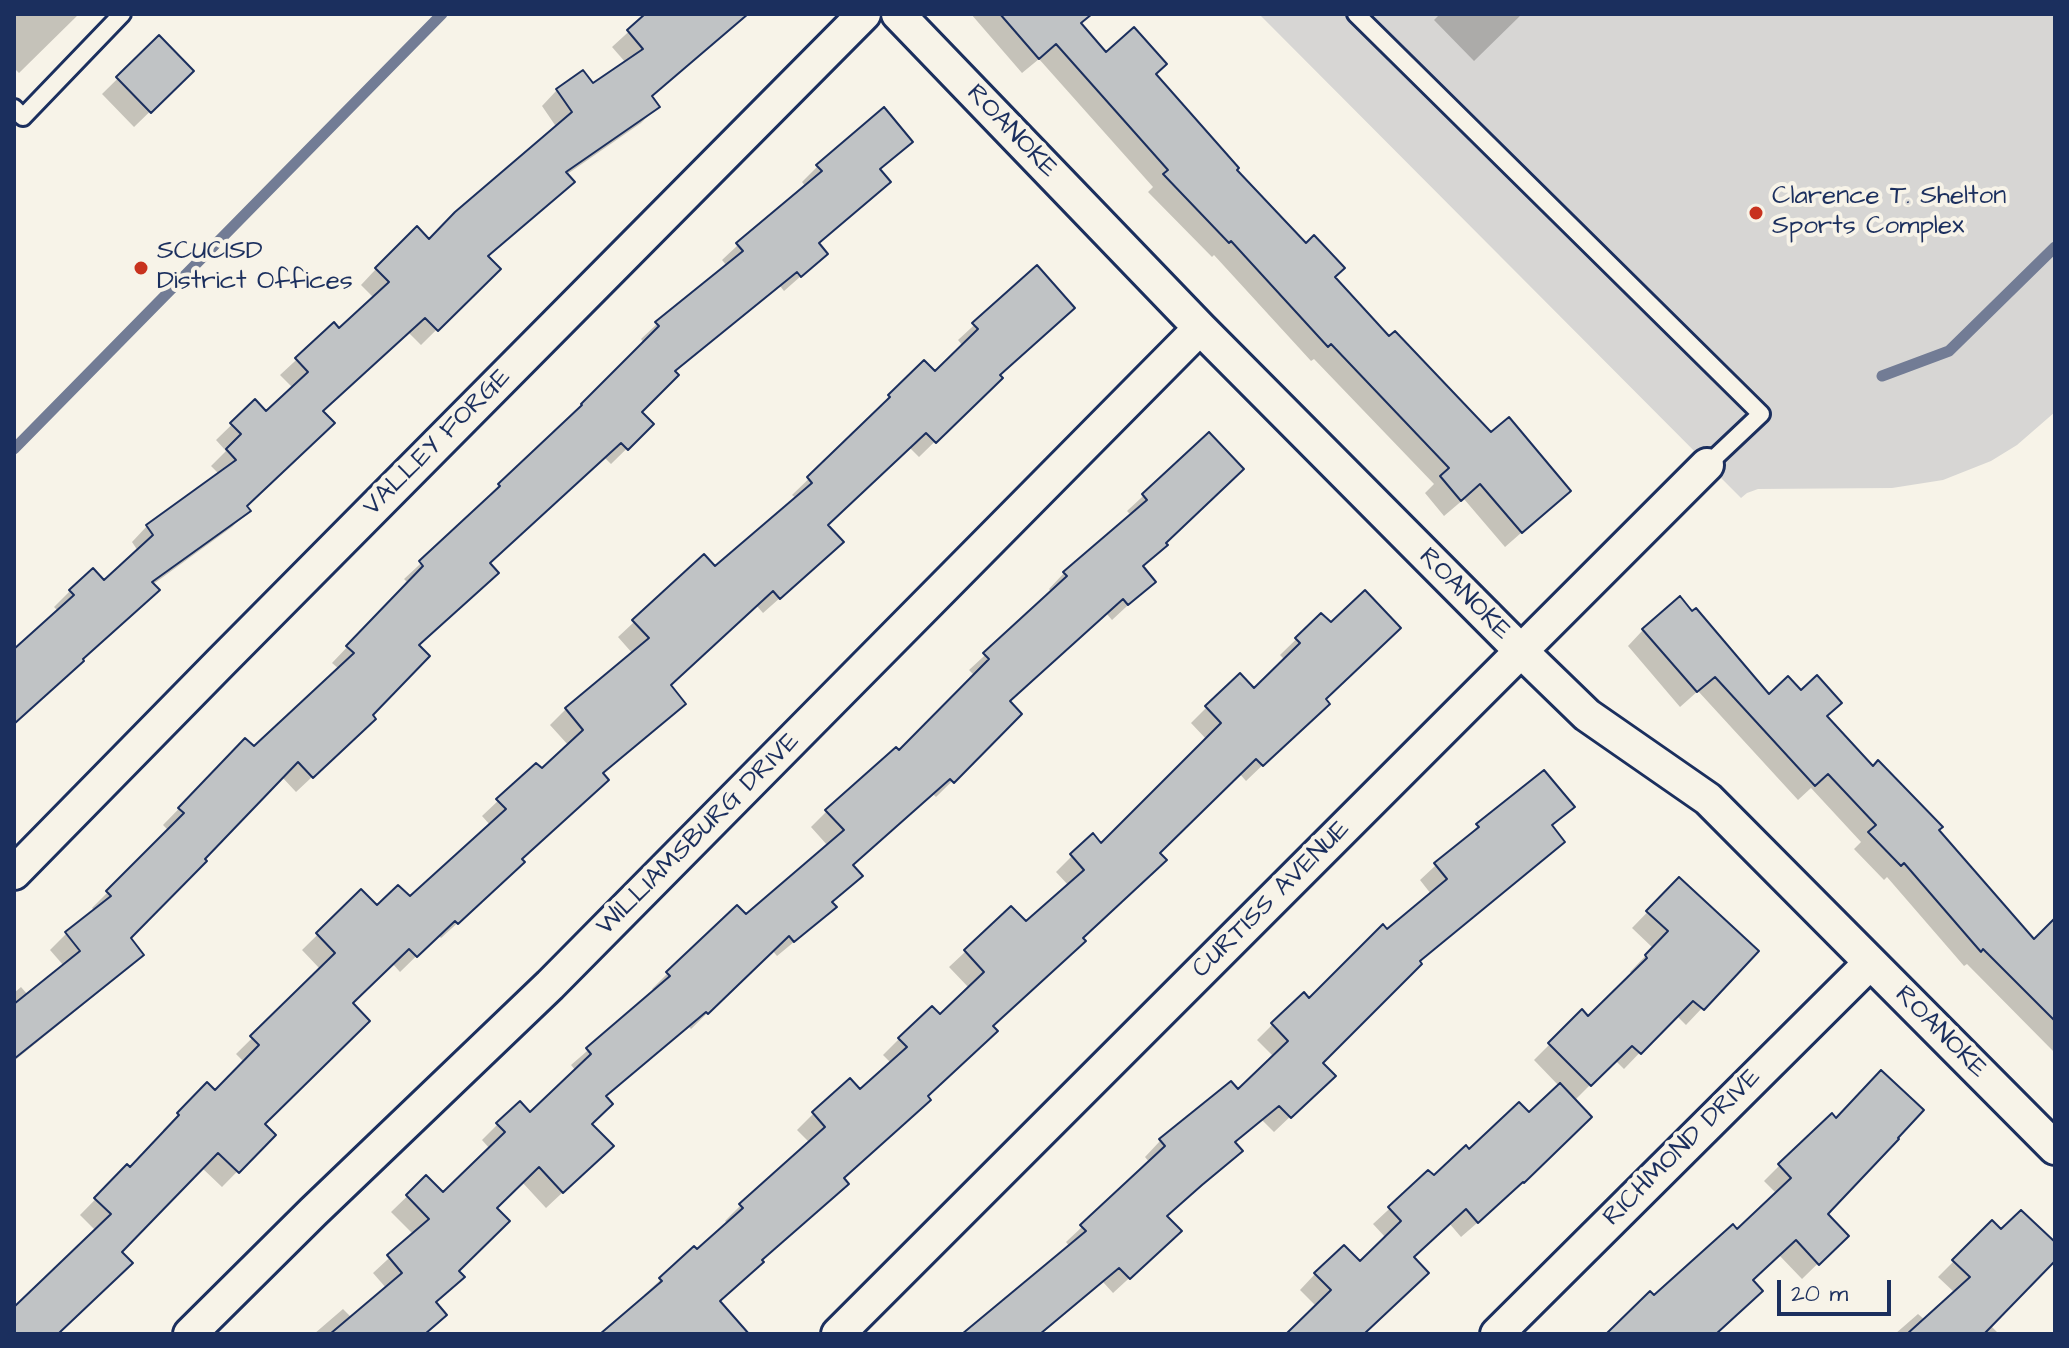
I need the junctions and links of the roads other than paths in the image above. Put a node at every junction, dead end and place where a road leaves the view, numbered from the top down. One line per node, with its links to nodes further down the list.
1 (122, 14): 5 (lane)
2 (864, 14): 9 (street, VALLEY FORGE)
3 (898, 14): 6 (street, ROANOKE)
4 (1356, 14): 7 (lane)
5 (14, 108)
6 (1200, 328): 8 (street, ROANOKE); 12 (street, WILLIAMSBURG DRIVE)
7 (1707, 465): 8 (street, CURTISS AVENUE)
8 (1521, 651): 10 (street, ROANOKE); 13 (street, CURTISS AVENUE)
9 (14, 873)
10 (1870, 963): 11 (street, ROANOKE); 14 (street, RICHMOND DRIVE)
11 (2055, 1148)
12 (190, 1334)
13 (838, 1334)
14 (1497, 1334)

